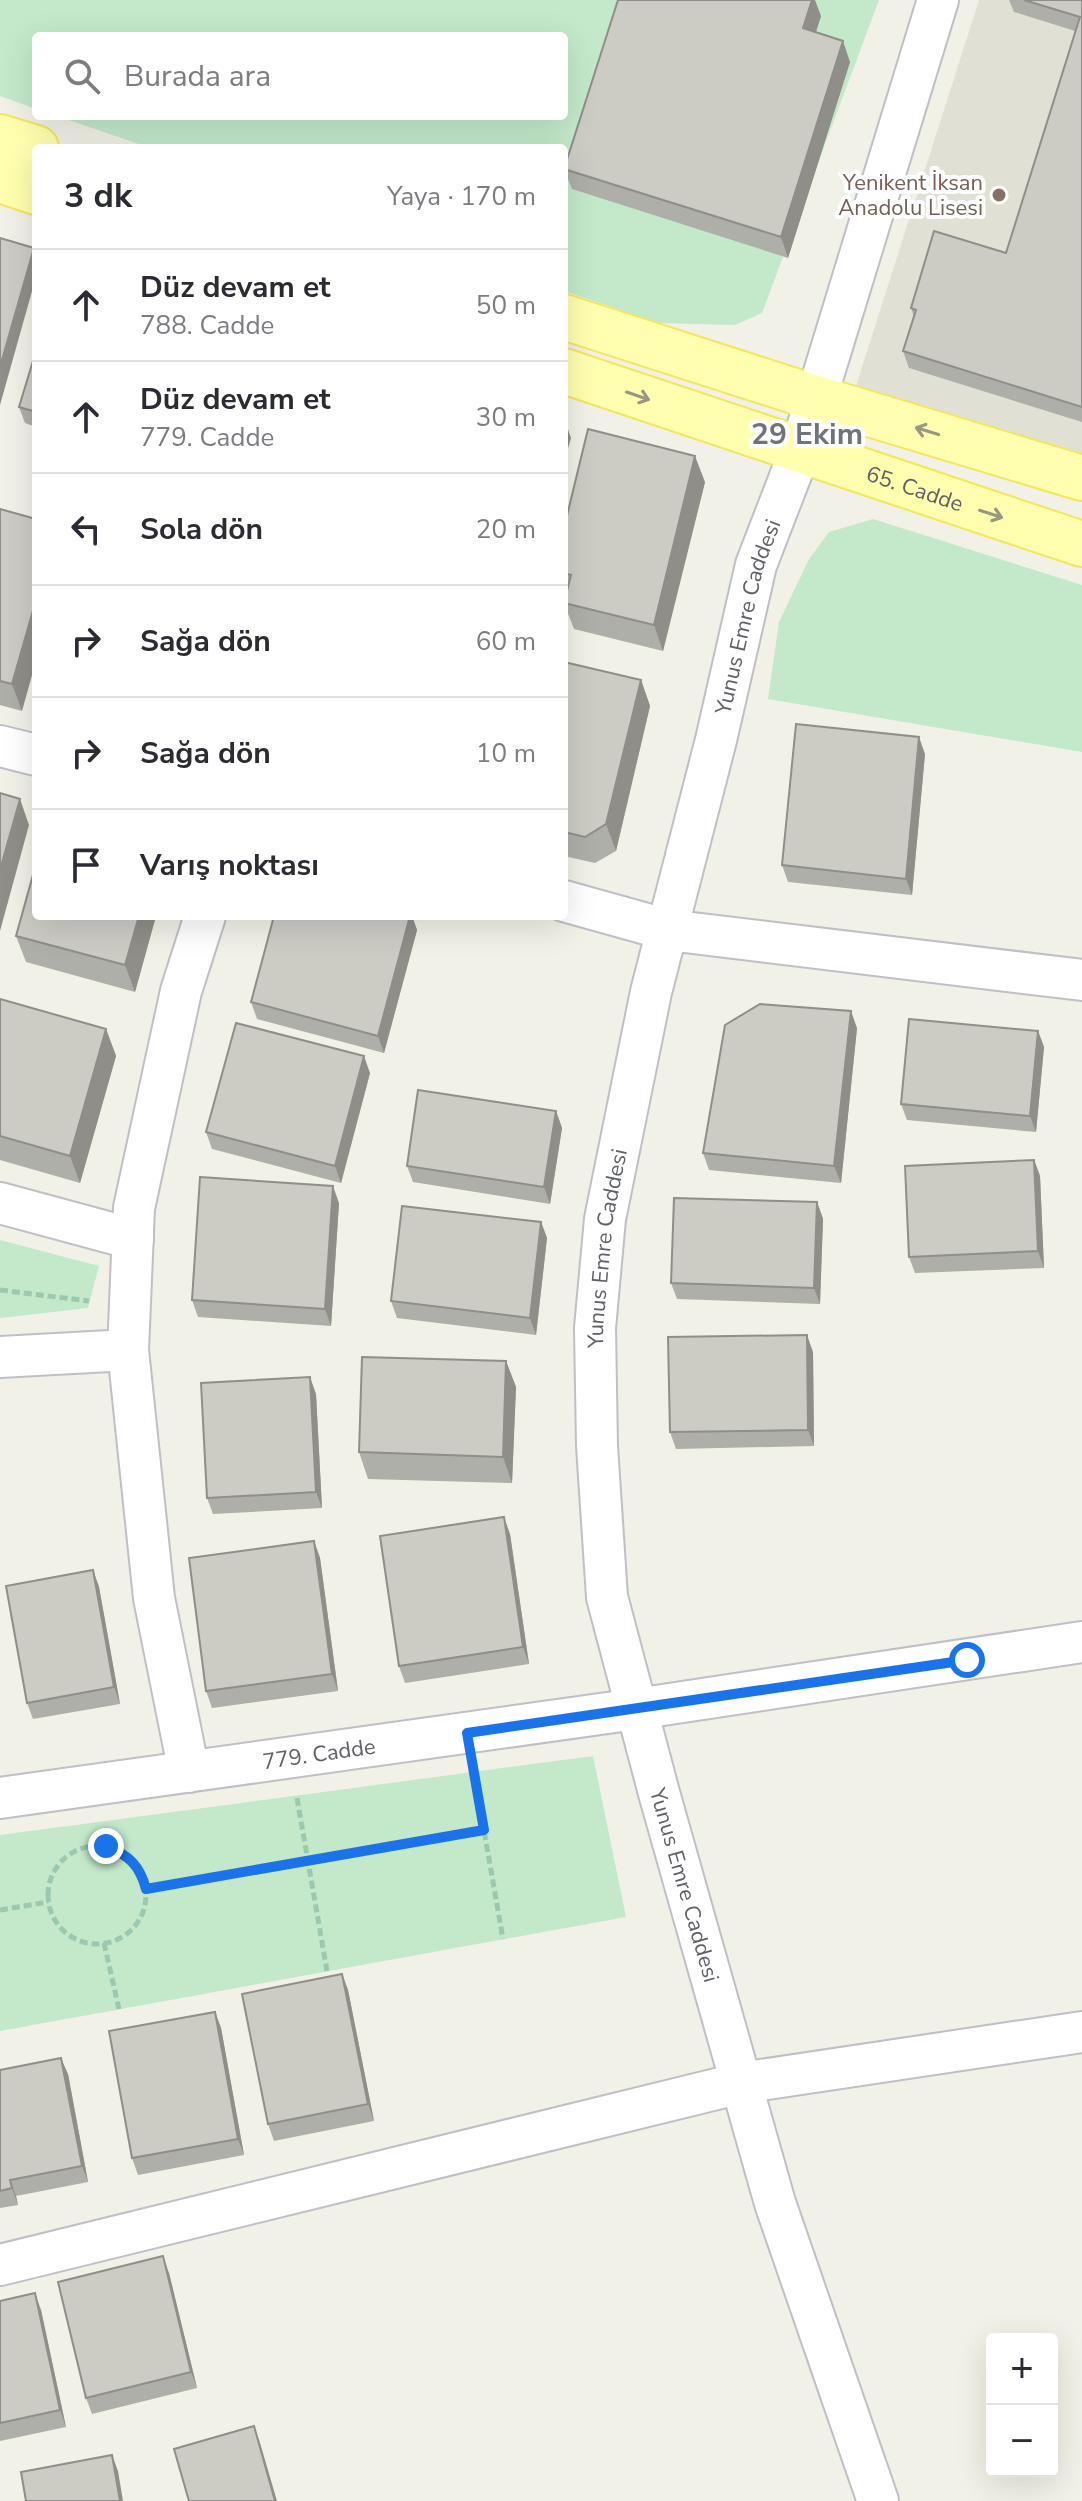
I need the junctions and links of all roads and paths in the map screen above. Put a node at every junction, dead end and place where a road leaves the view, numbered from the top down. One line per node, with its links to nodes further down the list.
1 (938, 0): 8 (street, Yunus Emre Caddesi)
2 (0, 137): 3 (main road)
3 (32, 147)
4 (0, 180): 5 (main road)
5 (32, 191)
6 (568, 318): 8 (main road)
7 (568, 372): 9 (main road, 65. Cadde, one-way to 9)
8 (816, 398): 9 (street, Yunus Emre Caddesi); 10 (main road, one-way to 8)
9 (800, 451): 11 (main road, 65. Cadde, one-way to 11); 16 (street, Yunus Emre Caddesi)
10 (1082, 478)
11 (1082, 544)
12 (0, 746): 13 (street)
13 (32, 754)
14 (568, 902): 16 (street)
15 (204, 920): 19 (street)
16 (668, 930): 17 (street); 25 (street, Yunus Emre Caddesi)
17 (1082, 980)
18 (0, 1203): 19 (street)
19 (133, 1239): 21 (street)
20 (0, 1290): 21 (path)
21 (130, 1305): 22 (street)
22 (128, 1350): 23 (street); 28 (street)
23 (0, 1357)
24 (1082, 1642): 25 (street, 779. Cadde)
25 (636, 1709): 26 (street, 779. Cadde); 40 (street, Yunus Emre Caddesi)
26 (467, 1733): 27 (street, 779. Cadde); 30 (path)
27 (290, 1758): 28 (street, 779. Cadde); 31 (path)
28 (189, 1772): 29 (street, 779. Cadde)
29 (0, 1798)
30 (484, 1830): 31 (path); 35 (path)
31 (308, 1861): 32 (path); 37 (path)
32 (146, 1889): 33 (path); 36 (path)
33 (48, 1902): 34 (path); 36 (path)
34 (0, 1910)
35 (503, 1939)
36 (104, 1943): 38 (path)
37 (327, 1971)
38 (119, 2009)
39 (1082, 2032): 40 (street)
40 (741, 2083): 41 (street); 42 (street, Yunus Emre Caddesi)
41 (0, 2265)
42 (878, 2501)

